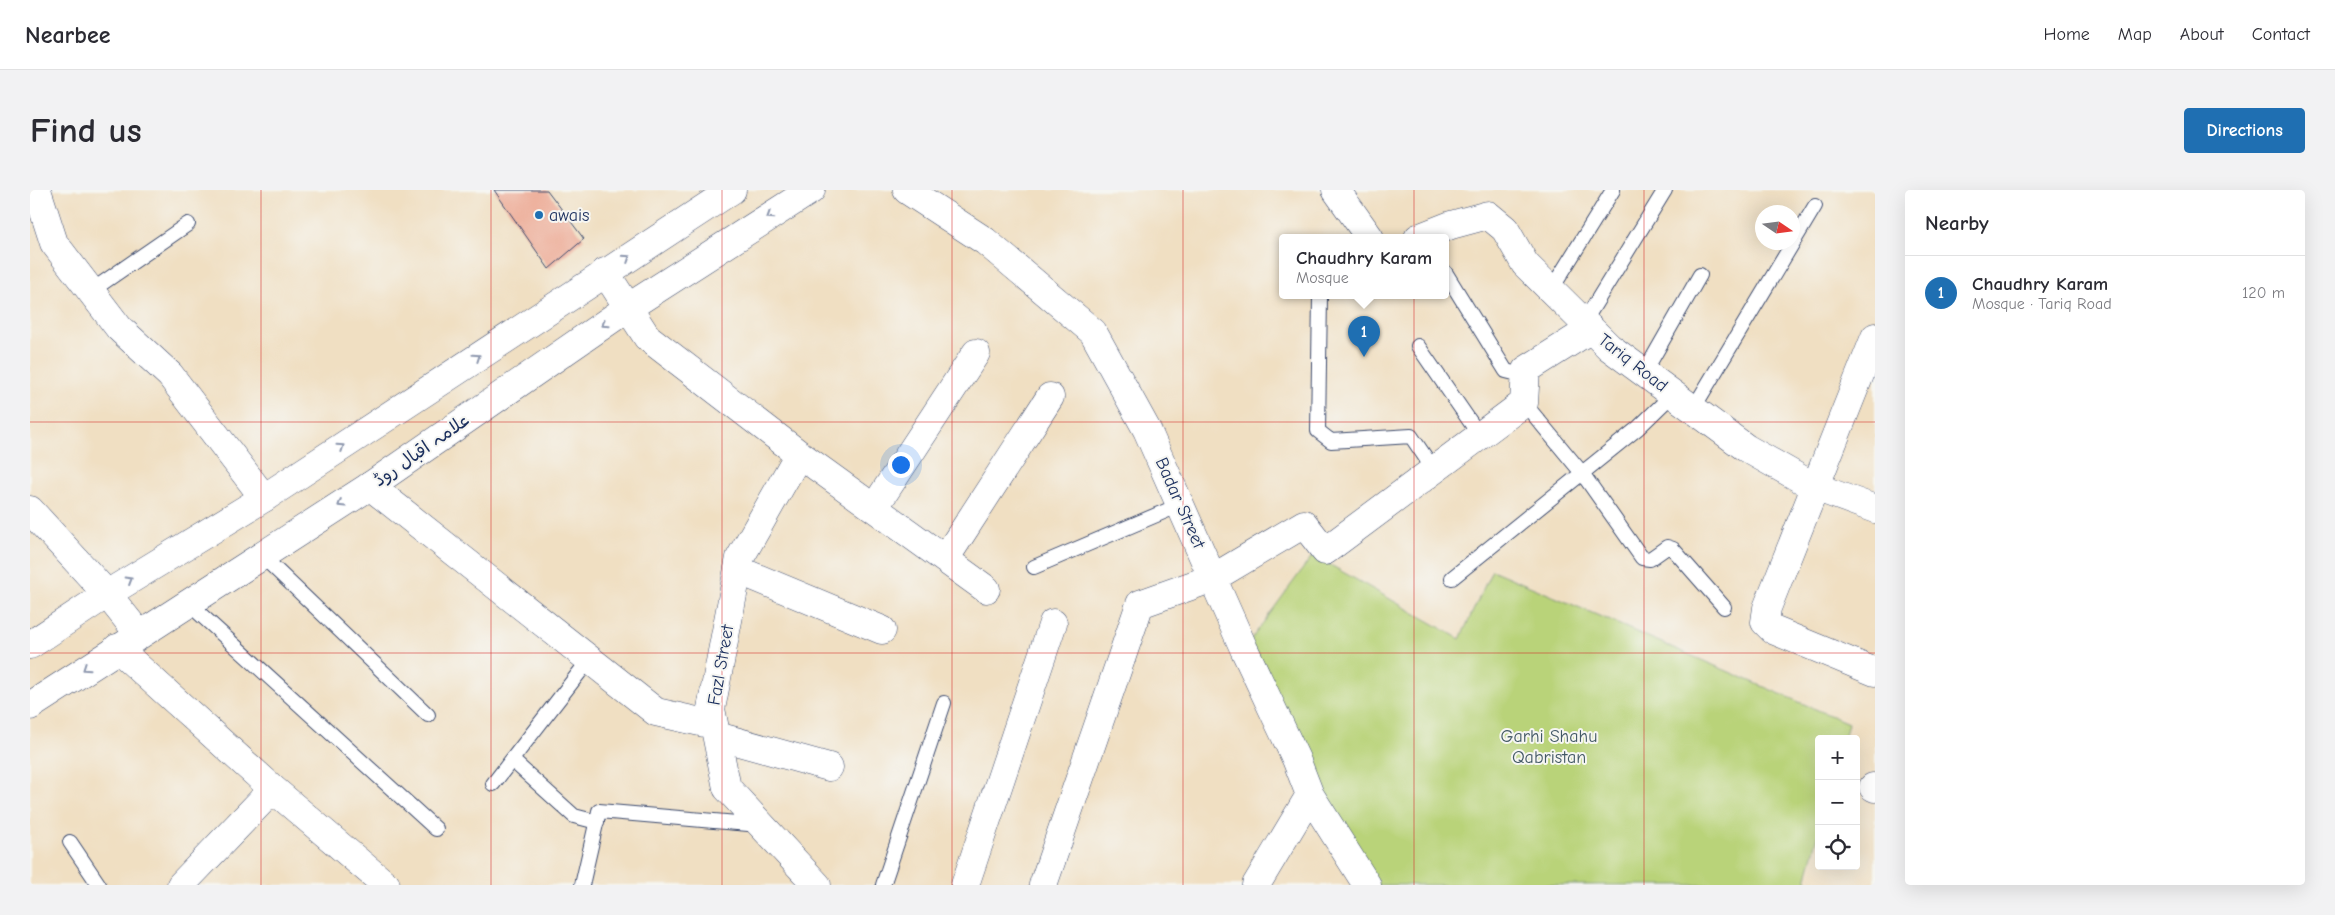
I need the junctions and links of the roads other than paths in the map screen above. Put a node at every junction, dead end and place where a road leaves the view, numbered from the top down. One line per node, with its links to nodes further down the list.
1 (37, 190): 16 (street)
2 (732, 190): 12 (street, one-way to 2)
3 (811, 190): 18 (street, علامہ اقبال روڈ, one-way to 18)
4 (907, 190): 35 (street, Badar Street)
5 (1336, 190): 10 (street)
6 (1613, 190): 15 (lane)
7 (1666, 190): 19 (lane)
8 (1815, 206): 26 (lane)
9 (188, 224): 16 (lane)
10 (1367, 234)
11 (1431, 234): 15 (street, Tariq Road)
12 (605, 272): 18 (street); 34 (street, one-way to 12)
13 (1700, 275): 23 (lane)
14 (1449, 278): 24 (lane)
15 (1551, 290): 19 (street, Tariq Road)
16 (92, 292): 34 (street)
17 (1320, 299): 30 (lane)
18 (629, 307): 29 (street); 32 (street, علامہ اقبال روڈ, one-way to 32)
19 (1587, 326): 23 (street, Tariq Road); 24 (street)
20 (1875, 337): 33 (street)
21 (1418, 346): 28 (lane)
22 (976, 353): 36 (street)
23 (1644, 373): 26 (street, Tariq Road)
24 (1526, 376): 27 (street)
25 (1050, 397): 40 (street)
26 (1683, 402): 31 (lane); 33 (street, Tariq Road)
27 (1524, 403): 28 (street); 31 (lane)
28 (1480, 436): 30 (street)
29 (799, 454): 36 (street); 42 (street, Fazl Street)
30 (1434, 470): 43 (street)
31 (1582, 473): 44 (lane); 48 (lane)
32 (370, 486): 39 (street, علامہ اقبال روڈ, one-way to 39); 53 (street)
33 (1815, 487): 37 (street, Tariq Road); 54 (street)
34 (264, 498): 46 (street, one-way to 34)
35 (1180, 505): 41 (lane); 43 (street, Badar Street)
36 (874, 508): 40 (street)
37 (1875, 509)
38 (30, 510): 46 (street)
39 (261, 555): 47 (street, علامہ اقبال روڈ); 57 (lane)
40 (944, 559): 45 (street)
41 (1034, 567)
42 (738, 570): 50 (street); 58 (street, Fazl Street)
43 (1213, 578): 63 (street, Badar Street); 75 (street)
44 (1452, 578)
45 (986, 589)
46 (106, 594): 51 (street); 52 (street)
47 (188, 603): 51 (street, علامہ اقبال روڈ); 66 (lane)
48 (1724, 608)
49 (1054, 623): 74 (street)
50 (882, 630)
51 (128, 641): 56 (street, علامہ اقبال روڈ, one-way to 56); 62 (street)
52 (30, 645)
53 (589, 660): 58 (street); 59 (lane)
54 (1875, 672)
55 (944, 703): 73 (lane)
56 (30, 706)
57 (428, 715)
58 (715, 731): 60 (street); 65 (street, Fazl Street)
59 (512, 760): 61 (lane); 64 (lane)
60 (829, 767)
61 (493, 784)
62 (272, 789): 69 (street); 70 (street)
63 (1310, 795): 76 (street); 77 (street, Badar Street)
64 (597, 822): 65 (lane); 71 (lane)
65 (763, 826): 72 (street, Fazl Street)
66 (436, 829)
67 (70, 842): 68 (lane)
68 (99, 885)
69 (181, 885)
70 (386, 885)
71 (582, 885)
72 (817, 885)
73 (883, 885)
74 (965, 885)
75 (1043, 885)
76 (1256, 885)
77 (1367, 885)

